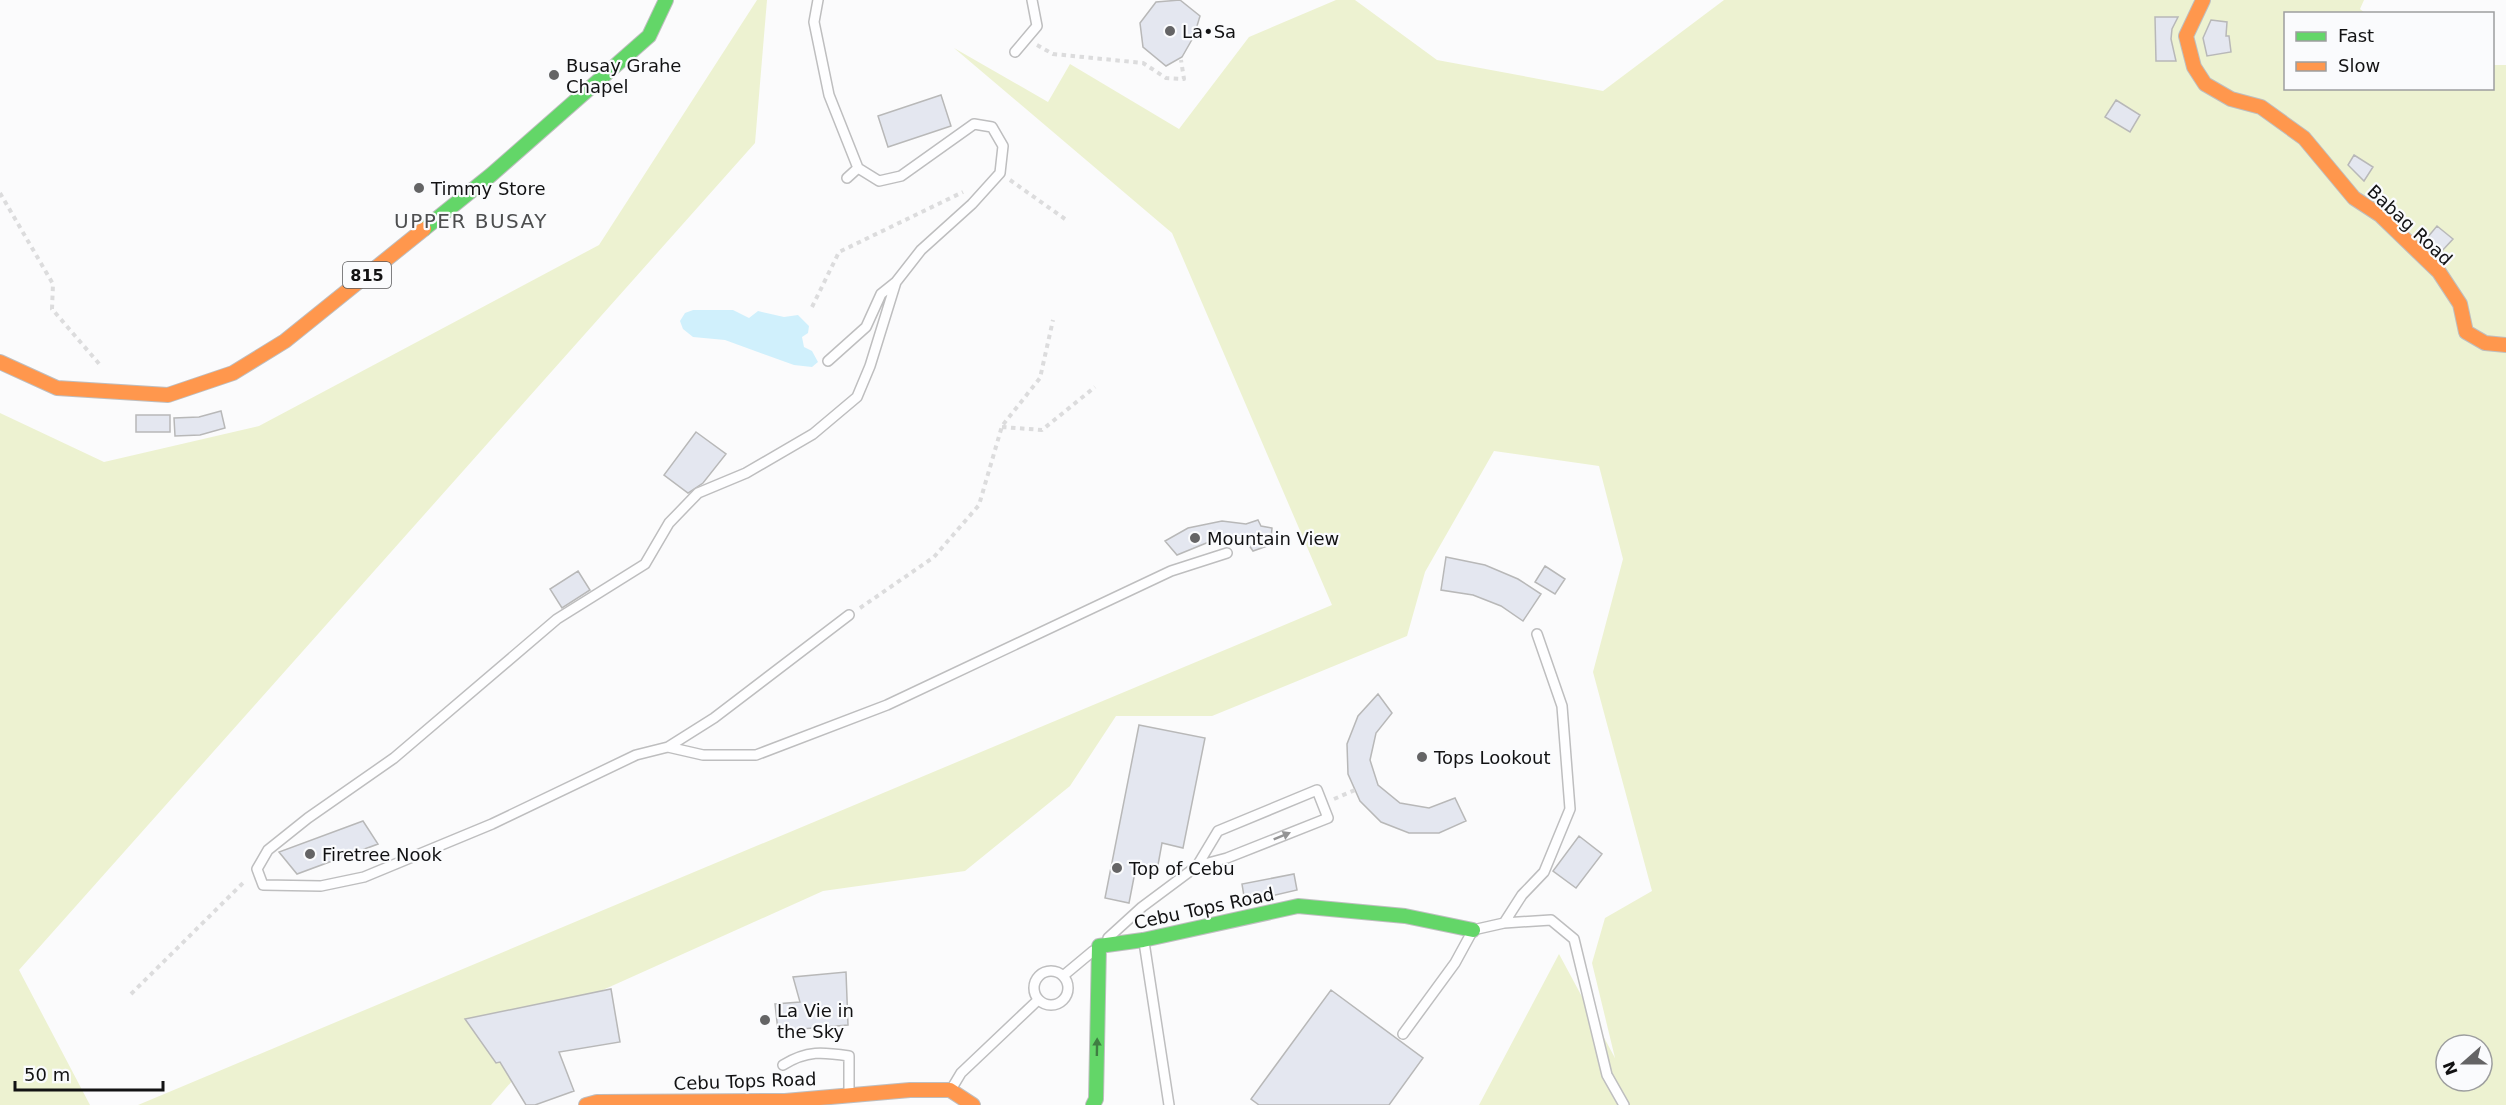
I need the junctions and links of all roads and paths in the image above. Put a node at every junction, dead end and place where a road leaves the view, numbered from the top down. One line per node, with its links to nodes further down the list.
1 (666, 0): 19 (street, 815)
2 (818, 0): 8 (lane)
3 (1032, 0): 5 (lane)
4 (2203, 0): 17 (street, Babag Road)
5 (1026, 39): 6 (lane); 7 (path)
6 (1015, 52)
7 (1181, 60)
8 (858, 168): 9 (lane); 10 (lane)
9 (1000, 173): 12 (lane); 13 (path)
10 (847, 178)
11 (0, 193): 20 (path)
12 (972, 204): 14 (lane); 15 (path)
13 (1065, 219)
14 (896, 282): 18 (lane); 30 (lane)
15 (812, 307)
16 (1053, 320): 22 (path)
17 (2506, 345)
18 (828, 361)
19 (0, 362)
20 (102, 367)
21 (1095, 387): 22 (path)
22 (1002, 426): 24 (path)
23 (1227, 553): 26 (lane)
24 (849, 615): 26 (lane)
25 (1537, 634): 31 (lane)
26 (668, 747): 30 (lane)
27 (1355, 790): 28 (path)
28 (1322, 803): 29 (lane, one-way to 28); 29 (lane)
29 (1197, 866): 34 (lane)
30 (257, 869): 36 (path)
31 (1504, 923): 32 (lane); 46 (lane)
32 (1473, 930): 33 (street, Cebu Tops Road); 38 (lane)
33 (1143, 940): 34 (street, Cebu Tops Road); 45 (lane)
34 (1100, 946): 35 (lane); 44 (street, one-way to 34)
35 (1063, 976): 37 (lane); 37 (lane)
36 (131, 994)
37 (1038, 1000): 40 (lane)
38 (1404, 1034)
39 (783, 1065): 41 (lane)
40 (950, 1090): 41 (street, Cebu Tops Road); 43 (street)
41 (848, 1094): 42 (street, Cebu Tops Road)
42 (586, 1105)
43 (974, 1105)
44 (1093, 1105)
45 (1169, 1105)
46 (1624, 1105)

